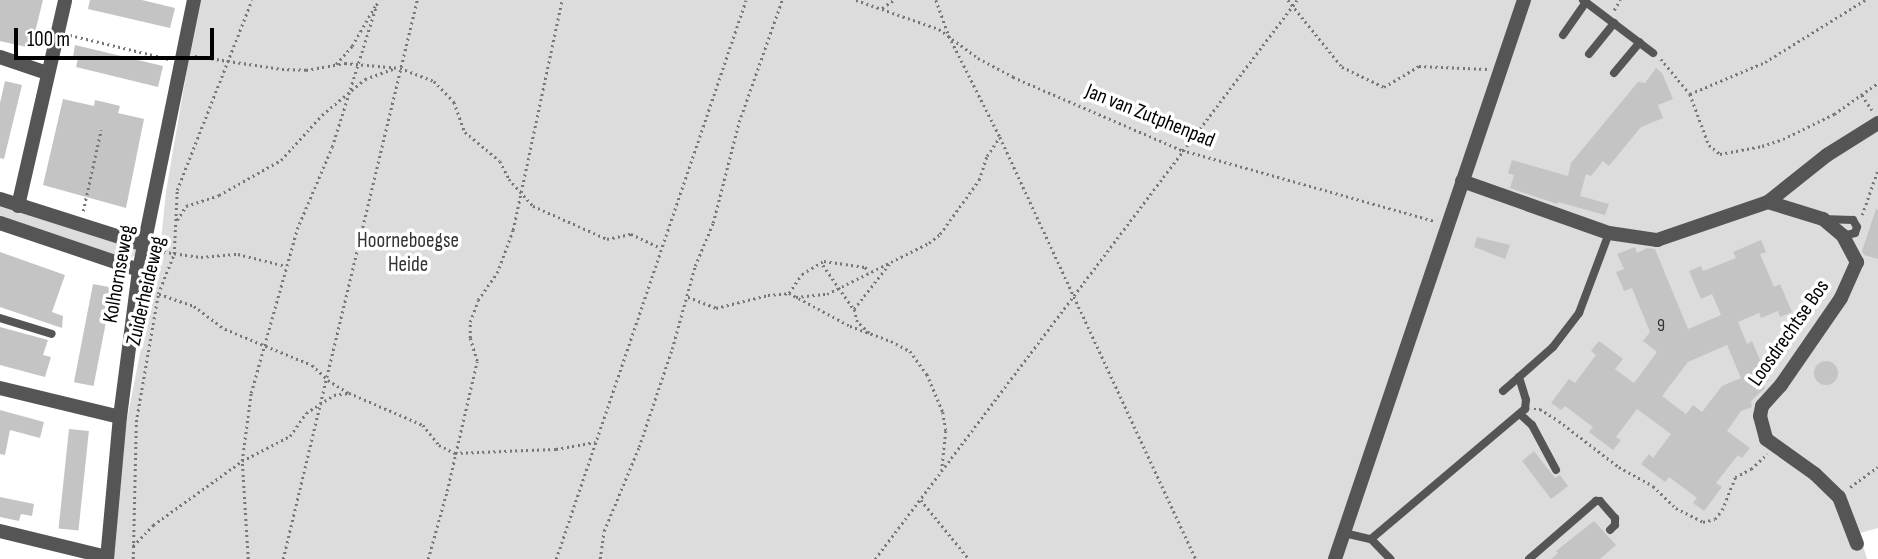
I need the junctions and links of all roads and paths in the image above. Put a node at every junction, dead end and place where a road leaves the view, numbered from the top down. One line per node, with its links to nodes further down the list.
1 (65, 0): 19 (street)
2 (194, 0): 26 (street, Kolhornseweg)
3 (252, 0): 27 (path, Zuiderheideweg)
4 (417, 0): 30 (path)
5 (562, 0): 44 (path)
6 (746, 0): 57 (path)
7 (782, 0): 67 (path)
8 (856, 0): 17 (path, Jan van Zutphenpad)
9 (894, 0): 17 (path)
10 (936, 0): 21 (path)
11 (1288, 0): 16 (path)
12 (1297, 0): 16 (path)
13 (1524, 0): 31 (street)
14 (1865, 0): 36 (path)
15 (1585, 1): 18 (lane); 20 (lane)
16 (1292, 7): 31 (path); 41 (path)
17 (883, 8): 21 (path, Jan van Zutphenpad)
18 (1614, 23): 22 (lane); 24 (lane)
19 (57, 32): 26 (path); 32 (street)
20 (1563, 35)
21 (949, 36): 40 (path); 41 (path, Jan van Zutphenpad)
22 (1640, 42): 23 (lane); 33 (lane)
23 (1653, 53): 36 (path)
24 (1589, 54)
25 (0, 57): 32 (street)
26 (184, 58): 27 (path); 56 (street, Kolhornseweg)
27 (226, 63): 28 (path); 49 (path, Zuiderheideweg)
28 (336, 64): 29 (path); 29 (path)
29 (358, 64): 30 (path); 35 (path)
30 (398, 68): 35 (path); 44 (path); 76 (path)
31 (1500, 70): 43 (street)
32 (47, 73): 47 (street)
33 (1614, 73)
34 (1878, 83): 37 (path)
35 (352, 90): 49 (path); 61 (path)
36 (1690, 94): 37 (path)
37 (1862, 95): 38 (path)
38 (1878, 121): 46 (street)
39 (101, 130): 52 (path)
40 (1000, 137): 59 (path); 69 (path)
41 (1182, 150): 53 (path, Jan van Zutphenpad); 69 (path)
42 (1878, 169): 50 (path)
43 (1462, 181): 53 (street); 54 (street)
44 (520, 193): 57 (path); 85 (path)
45 (0, 200): 47 (street)
46 (1768, 202): 48 (street, Loosdrechtse Bos); 54 (street)
47 (18, 206): 52 (street)
48 (1823, 219): 50 (lane); 55 (street, Loosdrechtse Bos)
49 (177, 220): 58 (path, Zuiderheideweg)
50 (1853, 220): 55 (lane)
51 (0, 223): 62 (street)
52 (79, 225): 56 (street)
53 (1447, 225): 94 (street)
54 (1609, 233): 75 (lane)
55 (1843, 236): 84 (street, Loosdrechtse Bos)
56 (144, 247): 58 (path); 62 (street, Kolhornseweg)
57 (660, 248): 83 (path)
58 (174, 254): 61 (path); 66 (path, Zuiderheideweg)
59 (890, 263): 63 (path); 70 (path)
60 (823, 265): 63 (path); 64 (path); 65 (path)
61 (287, 266): 74 (path)
62 (139, 270): 82 (street, Kolhornseweg)
63 (869, 271): 64 (path)
64 (838, 287): 68 (path); 70 (path)
65 (789, 293): 67 (path); 68 (path)
66 (158, 294): 74 (path); 97 (path, Zuiderheideweg)
67 (688, 297): 104 (path)
68 (796, 297): 73 (path)
69 (1075, 298): 89 (path); 107 (path)
70 (854, 309): 73 (path)
71 (0, 318): 72 (lane)
72 (52, 334)
73 (870, 334): 89 (path)
74 (267, 345): 76 (path); 86 (path)
75 (1519, 377): 78 (lane); 81 (lane)
76 (328, 380): 79 (path); 80 (path)
77 (0, 388): 82 (street)
78 (1503, 391)
79 (349, 393): 80 (path); 85 (path)
80 (322, 400): 86 (path); 101 (path)
81 (1522, 412): 84 (path); 88 (lane); 95 (lane)
82 (120, 417): 98 (street, Kolhornseweg)
83 (595, 442): 85 (path); 103 (path)
84 (1774, 446): 90 (street)
85 (455, 453): 102 (path)
86 (242, 461): 97 (path); 100 (path)
87 (1878, 467): 90 (path)
88 (1556, 470)
89 (942, 471): 91 (path)
90 (1839, 497): 96 (street)
91 (921, 500): 105 (path); 106 (path)
92 (1610, 530): 110 (lane)
93 (0, 531): 98 (street)
94 (1344, 533): 95 (lane); 108 (street)
95 (1371, 539): 109 (lane)
96 (1857, 544)
97 (133, 546): 99 (path, Zuiderheideweg)
98 (107, 558)
99 (133, 559)
100 (248, 559)
101 (283, 559)
102 (428, 559)
103 (556, 559)
104 (600, 559)
105 (875, 559)
106 (969, 559)
107 (1196, 559)
108 (1335, 559)
109 (1390, 559)
110 (1529, 559)

